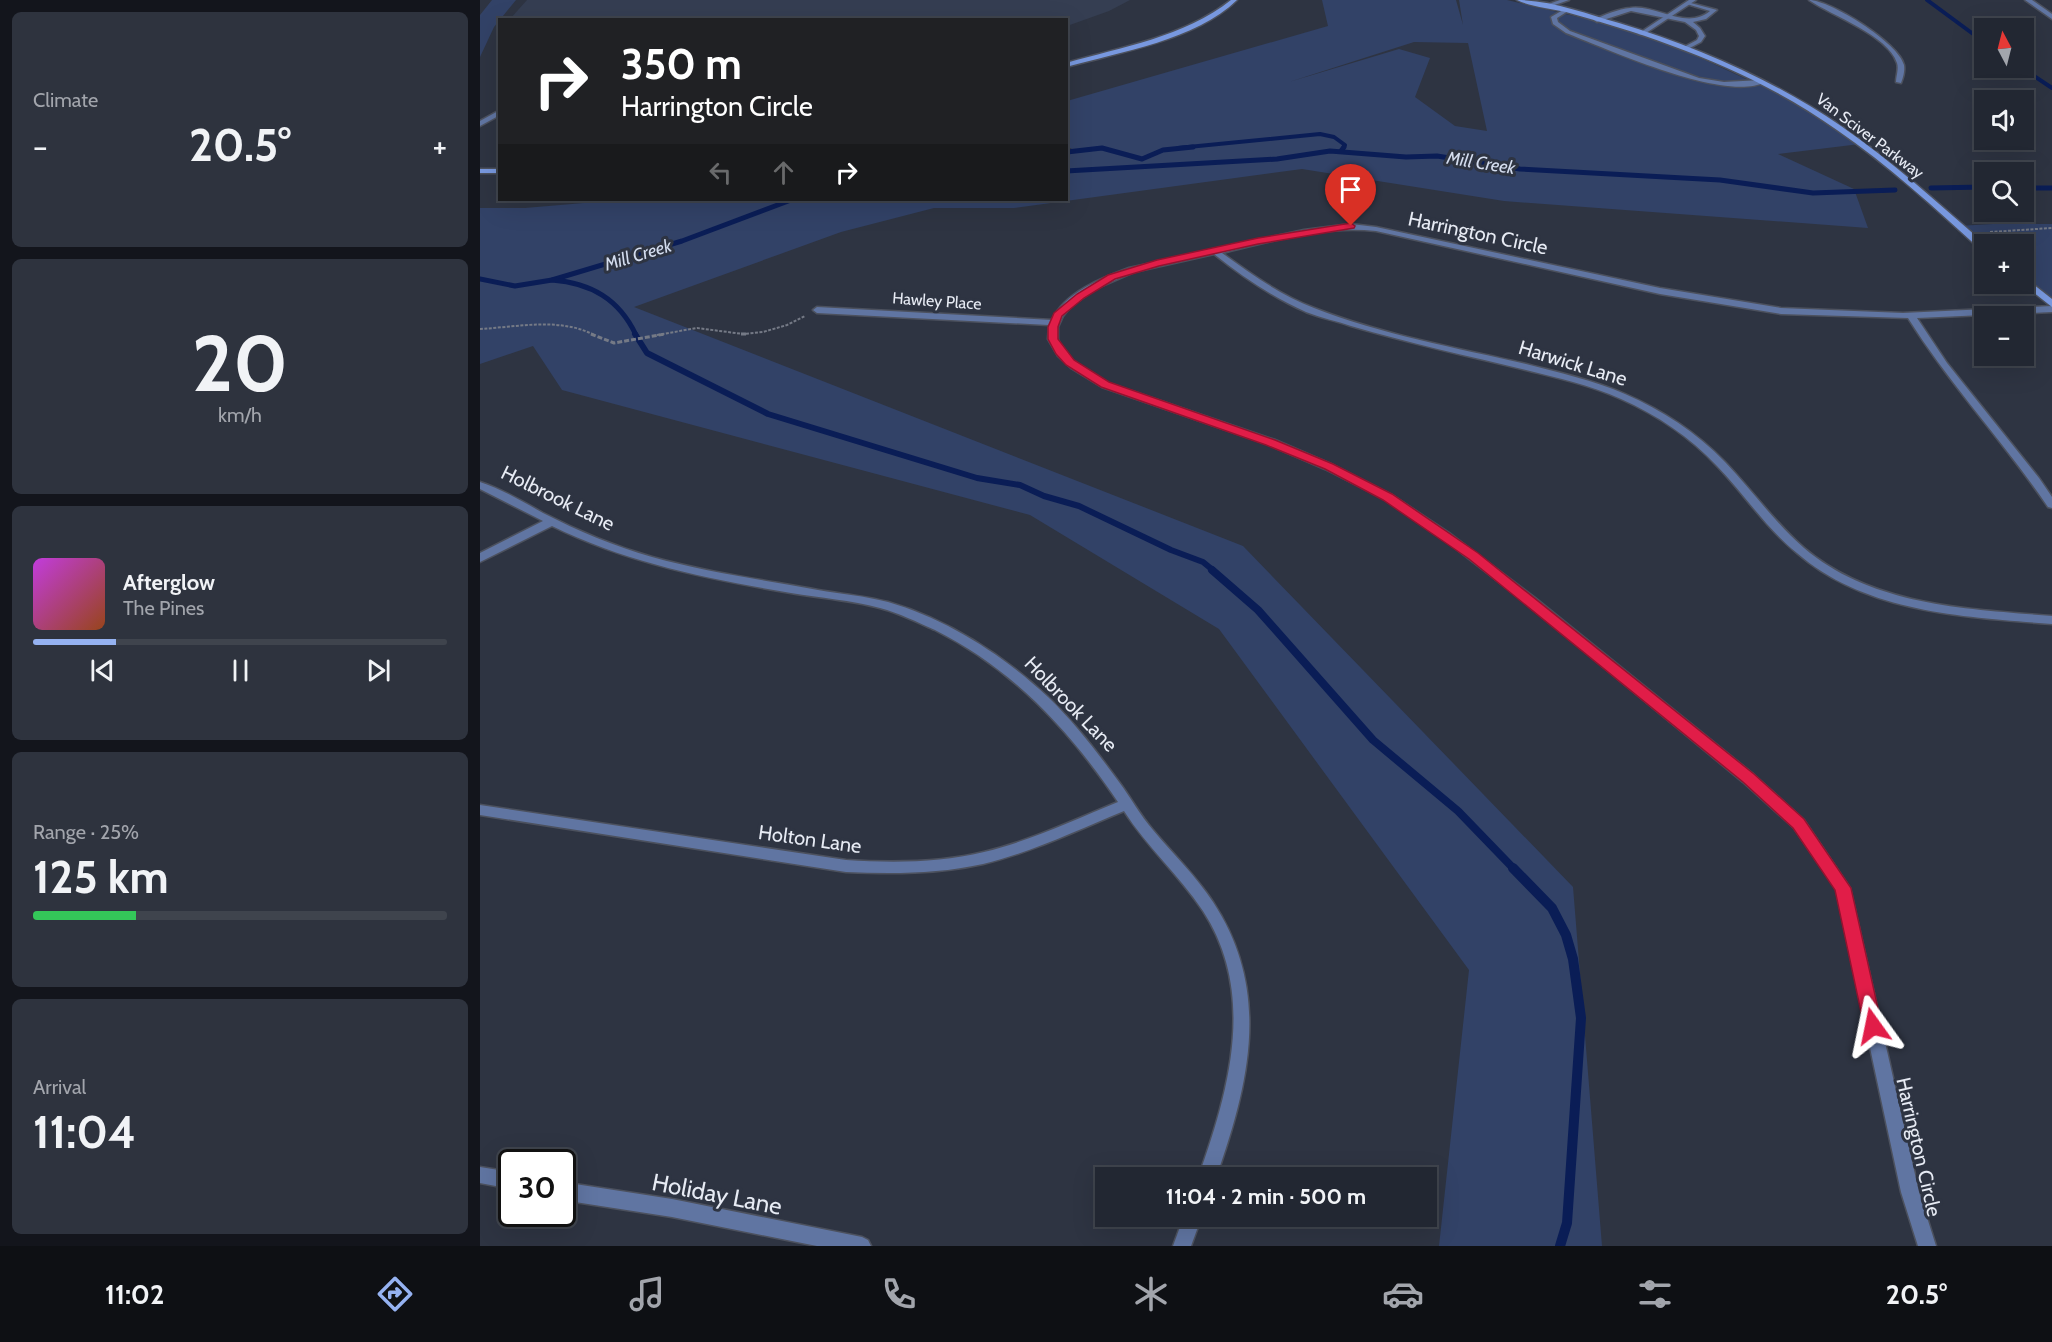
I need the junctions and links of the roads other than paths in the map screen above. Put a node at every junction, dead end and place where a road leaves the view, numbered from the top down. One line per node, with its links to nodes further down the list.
1 (1234, 0): 15 (street)
2 (1520, 0): 7 (street, Van Sciver Parkway)
3 (1566, 0): 7 (street)
4 (1812, 0): 17 (street)
5 (2028, 0): 10 (street)
6 (1691, 1): 9 (street); 12 (street)
7 (1546, 6): 8 (street, Van Sciver Parkway)
8 (1565, 10): 11 (street, Van Sciver Parkway); 16 (street)
9 (1668, 16): 11 (street); 12 (street); 13 (street)
10 (2052, 17)
11 (1597, 20): 13 (street, Van Sciver Parkway)
12 (1687, 20): 14 (street)
13 (1641, 34): 14 (street, Van Sciver Parkway)
14 (1686, 48): 16 (street, Van Sciver Parkway)
15 (1068, 64)
16 (1762, 82): 22 (street, Van Sciver Parkway)
17 (1899, 82)
18 (498, 113): 19 (street)
19 (480, 124)
20 (480, 171): 21 (street)
21 (498, 171)
22 (1974, 238)
23 (1215, 250): 28 (street, Harrington Circle); 29 (street, Harrington Circle); 34 (street, Harwick Lane)
24 (2034, 289): 25 (street)
25 (2052, 304)
26 (2052, 309): 28 (street, Harrington Circle)
27 (817, 310): 29 (street, Hawley Place)
28 (1911, 315): 31 (street)
29 (1054, 323): 44 (street, Harrington Circle)
30 (480, 485): 32 (street, Holbrook Lane)
31 (2052, 505)
32 (550, 522): 33 (street); 35 (street, Holbrook Lane)
33 (480, 558)
34 (2052, 620)
35 (1127, 804): 36 (street, Holton Lane); 37 (street, Holbrook Lane)
36 (480, 810)
37 (1209, 1167)
38 (480, 1175): 39 (street)
39 (498, 1178)
40 (576, 1193): 42 (street, Holiday Lane)
41 (1188, 1227): 43 (street)
42 (862, 1246)
43 (1182, 1246)
44 (1927, 1246)

